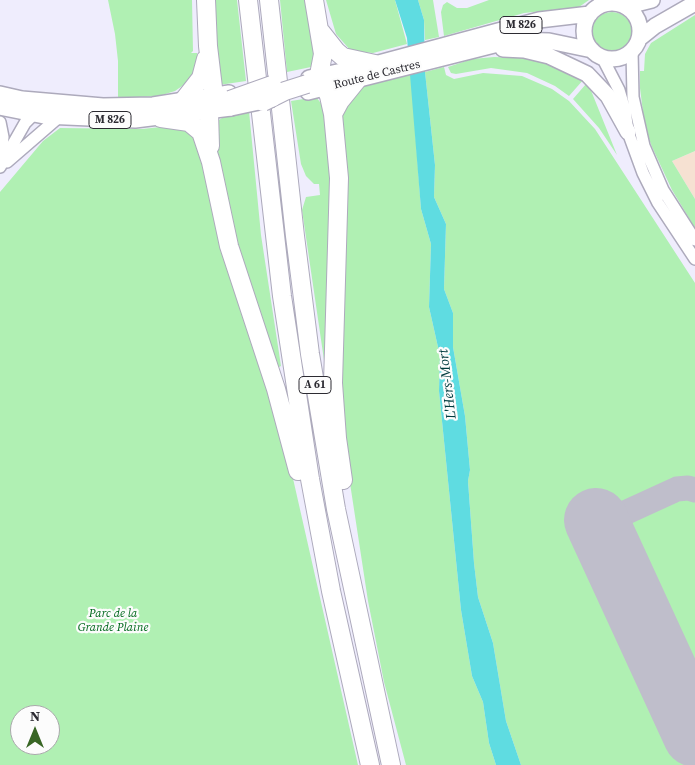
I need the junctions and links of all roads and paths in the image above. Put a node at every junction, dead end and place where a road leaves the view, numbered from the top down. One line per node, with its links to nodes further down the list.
1 (206, 0): 10 (highway)
2 (248, 0): 38 (highway, A 61)
3 (269, 0): 37 (highway, A 61)
4 (314, 0): 9 (highway)
5 (652, 0): 6 (main road)
6 (624, 3): 8 (main road); 13 (main road)
7 (695, 3): 13 (main road)
8 (596, 6): 12 (main road, Route de Castres / M 826); 14 (main road)
9 (321, 32): 15 (highway); 17 (highway)
10 (208, 46): 21 (highway); 25 (highway)
11 (482, 48): 12 (main road, Route de Castres / M 826); 14 (main road, Route de Castres / M 826); 30 (main road)
12 (454, 50): 15 (main road, Route de Castres / M 826)
13 (635, 51): 14 (main road); 35 (street)
14 (597, 53): 30 (street)
15 (376, 70): 16 (main road, Route de Castres / M 826); 17 (main road, Route de Castres / M 826)
16 (357, 80): 17 (main road, Route de Castres / M 826); 27 (highway)
17 (313, 84): 18 (main road, Route de Castres / M 826); 22 (highway, bridge); 27 (highway)
18 (272, 85): 21 (highway, bridge)
19 (0, 94): 20 (main road)
20 (22, 98): 23 (main road); 26 (street)
21 (223, 102): 22 (main road, M 826, bridge); 25 (main road, M 826); 25 (main road, M 826); 33 (highway)
22 (263, 102)
23 (74, 104): 25 (main road, M 826); 26 (street)
24 (0, 107): 26 (main road)
25 (170, 107): 28 (main road, M 826); 33 (highway)
26 (32, 114): 28 (main road); 31 (street); 34 (street)
27 (333, 114): 37 (highway)
28 (59, 117): 31 (street)
29 (0, 122): 32 (street)
30 (628, 132): 36 (street)
31 (26, 144): 34 (street)
32 (0, 162)
33 (211, 162): 38 (highway)
34 (0, 168)
35 (695, 240)
36 (695, 259)
37 (339, 520): 40 (highway, A 61)
38 (331, 591): 39 (highway, A 61)
39 (370, 765)
40 (392, 765)

